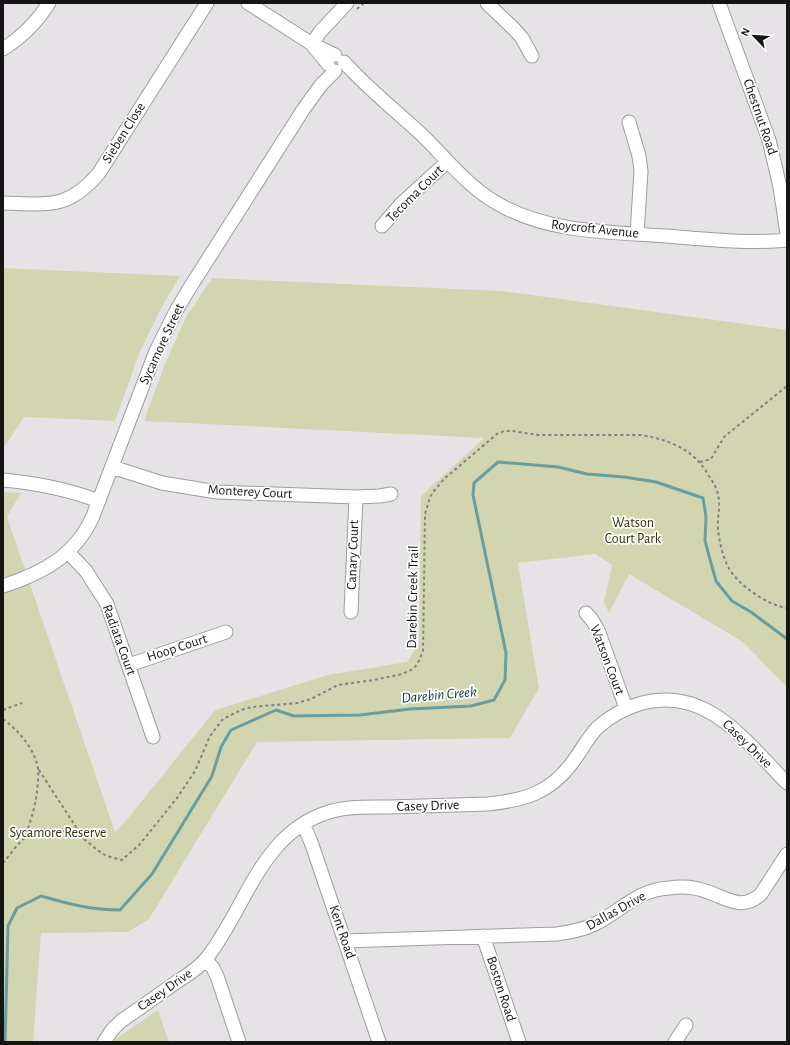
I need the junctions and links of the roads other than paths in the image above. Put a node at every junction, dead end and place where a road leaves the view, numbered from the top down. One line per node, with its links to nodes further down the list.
1 (49, 3): 8 (street)
2 (207, 3): 13 (street, Sieben Close)
3 (248, 3): 7 (street, Roycroft Avenue)
4 (347, 3): 7 (street)
5 (486, 3): 9 (street)
6 (719, 3): 16 (street, Chestnut Road)
7 (312, 44): 10 (street, Roycroft Avenue)
8 (3, 49)
9 (532, 56)
10 (335, 65): 12 (street, Roycroft Avenue); 18 (street, Sycamore Street)
11 (628, 122): 15 (street)
12 (447, 162): 14 (street, Tecoma Court); 15 (street, Roycroft Avenue)
13 (3, 203)
14 (382, 226)
15 (637, 234): 17 (street, Roycroft Avenue)
16 (787, 234)
17 (787, 240)
18 (112, 467): 21 (street, Monterey Court); 22 (street, Sycamore Street)
19 (3, 480): 22 (street)
20 (390, 494): 21 (street, Monterey Court)
21 (356, 497): 25 (street, Canary Court)
22 (99, 501): 23 (street, Sycamore Street)
23 (68, 552): 24 (street, Sycamore Street); 28 (street, Radiata Court)
24 (3, 586)
25 (351, 612)
26 (586, 613): 29 (street, Watson Court)
27 (226, 632): 28 (street, Hoop Court)
28 (128, 665): 30 (street, Radiata Court)
29 (626, 708): 31 (street, Casey Drive); 32 (street, Casey Drive)
30 (153, 737)
31 (787, 783)
32 (302, 824): 35 (street, Kent Road); 36 (street, Casey Drive)
33 (787, 854): 34 (street, Dallas Drive)
34 (483, 936): 35 (street, Dallas Drive); 41 (street, Boston Road)
35 (345, 941): 40 (street, Kent Road)
36 (206, 960): 38 (street, Casey Drive); 39 (street)
37 (686, 1025): 42 (street)
38 (104, 1042)
39 (239, 1042)
40 (379, 1042)
41 (518, 1042)
42 (675, 1042)

